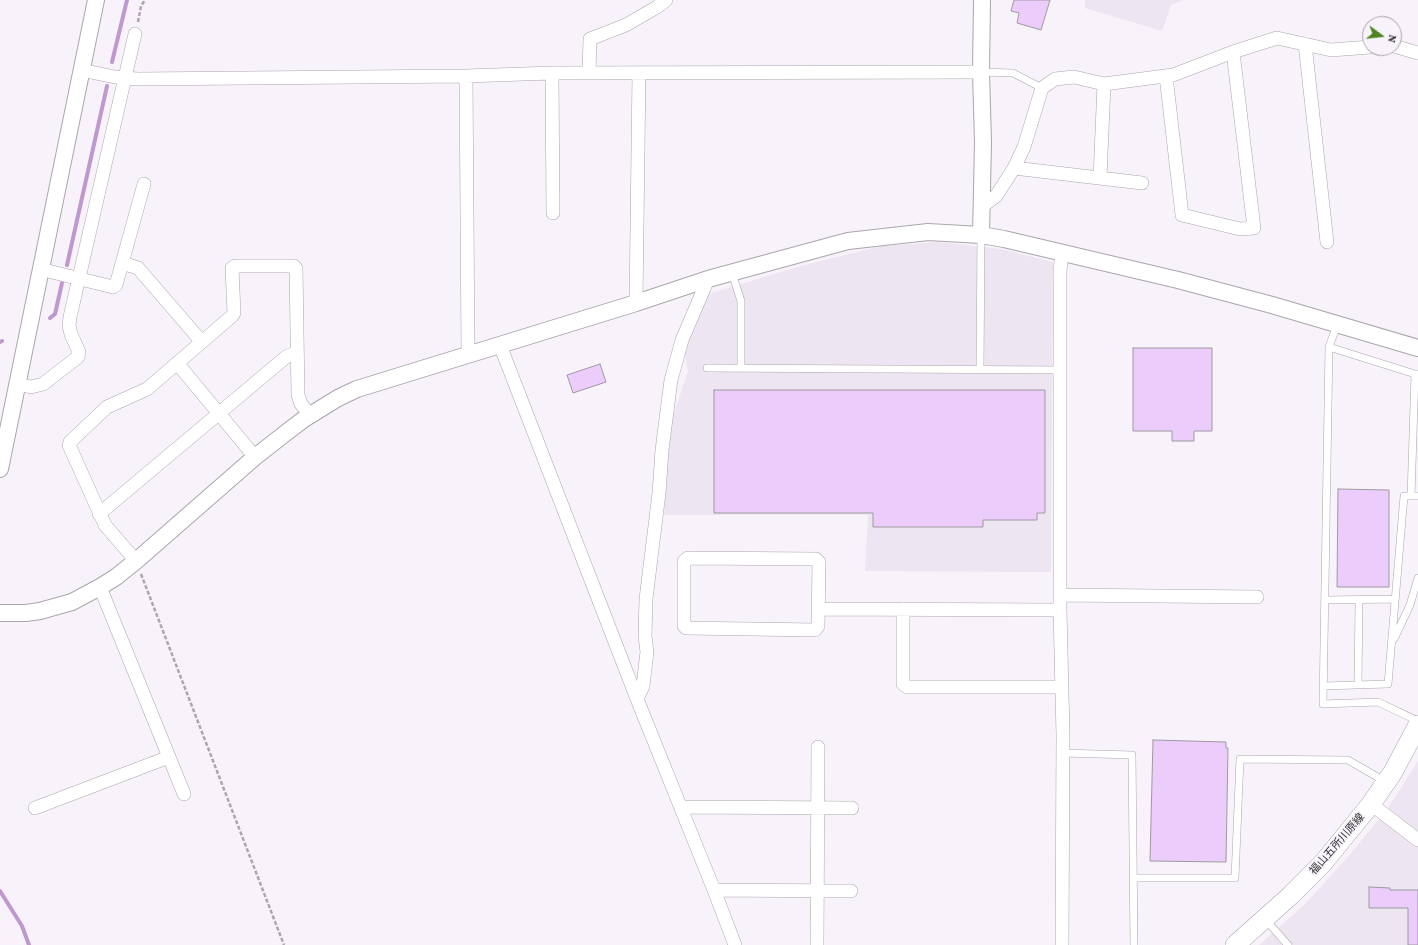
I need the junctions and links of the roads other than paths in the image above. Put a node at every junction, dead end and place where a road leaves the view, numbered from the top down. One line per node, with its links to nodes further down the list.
1 (96, 0): 10 (street)
2 (666, 0): 12 (street)
3 (982, 0): 11 (street)
4 (135, 34): 17 (street)
5 (1306, 44): 6 (street); 8 (street); 27 (street)
6 (1362, 48)
7 (1402, 48): 9 (street)
8 (1233, 52): 16 (street); 16 (street)
9 (1418, 53)
10 (81, 70): 17 (street); 30 (street)
11 (981, 72): 13 (street); 19 (lane); 24 (street)
12 (589, 73): 13 (street); 14 (street)
13 (639, 73): 34 (street)
14 (552, 74): 15 (street); 25 (street)
15 (466, 76): 17 (street); 41 (street)
16 (1166, 76): 18 (street)
17 (125, 78): 32 (street)
18 (1104, 84): 19 (street); 21 (street)
19 (1042, 88): 20 (street)
20 (1014, 168): 21 (street); 24 (street)
21 (1100, 178): 22 (street)
22 (1142, 183)
23 (144, 184): 29 (street)
24 (981, 207): 26 (street)
25 (553, 213)
26 (981, 235): 28 (street); 31 (street); 45 (lane)
27 (1328, 242)
28 (1062, 253): 35 (street); 46 (street)
29 (122, 263): 32 (street); 36 (street)
30 (40, 269): 32 (street); 48 (street)
31 (732, 273): 33 (street); 44 (lane)
32 (79, 278): 48 (street)
33 (708, 280): 34 (street); 72 (street)
34 (636, 303): 37 (street)
35 (1337, 324): 38 (lane); 39 (street)
36 (201, 342): 40 (street); 42 (street)
37 (500, 345): 41 (street); 72 (street)
38 (1329, 347): 47 (lane); 62 (lane)
39 (1418, 348)
40 (297, 352): 49 (street); 50 (street)
41 (468, 354): 50 (street)
42 (177, 363): 49 (street); 55 (street)
43 (707, 368): 44 (lane)
44 (741, 368): 45 (lane)
45 (980, 369): 46 (lane)
46 (1060, 370): 59 (street)
47 (1416, 374): 54 (lane)
48 (17, 384): 51 (street)
49 (219, 414): 52 (street); 55 (street)
50 (310, 415): 52 (street)
51 (3, 435): 53 (street)
52 (255, 457): 56 (street)
53 (0, 469)
54 (1415, 496): 61 (lane)
55 (99, 514): 56 (street)
56 (136, 561): 58 (street)
57 (1418, 578): 68 (lane)
58 (100, 587): 67 (street); 77 (street)
59 (1060, 595): 60 (street); 66 (street)
60 (1257, 597)
61 (1395, 599): 63 (lane); 68 (lane)
62 (1325, 600): 63 (lane); 70 (lane)
63 (1359, 600): 69 (lane)
64 (818, 609): 64 (street); 65 (street)
65 (903, 609): 66 (street); 71 (street)
66 (1060, 610): 71 (street)
67 (0, 613)
68 (1392, 643): 69 (lane)
69 (1358, 685): 70 (lane)
70 (1323, 686): 73 (lane)
71 (1061, 687): 76 (street)
72 (637, 699): 81 (street)
73 (1418, 721)
74 (1418, 725): 78 (main road, 福山五所川原線)
75 (818, 747): 82 (street)
76 (1063, 753): 86 (lane); 93 (street)
77 (169, 757): 79 (street); 83 (street)
78 (1386, 782): 80 (main road, 福山五所川原線); 86 (lane)
79 (184, 794)
80 (1371, 804): 85 (street); 90 (main road, 福山五所川原線)
81 (681, 807): 82 (street); 87 (street)
82 (818, 807): 84 (street); 88 (street)
83 (35, 808)
84 (852, 808)
85 (1418, 840)
86 (1133, 878): 94 (lane)
87 (714, 890): 88 (street); 91 (street)
88 (818, 891): 89 (street); 92 (street)
89 (851, 891)
90 (1264, 919): 95 (main road, 福山五所川原線); 96 (lane)
91 (735, 945)
92 (817, 945)
93 (1062, 945)
94 (1134, 945)
95 (1235, 945)
96 (1288, 945)

